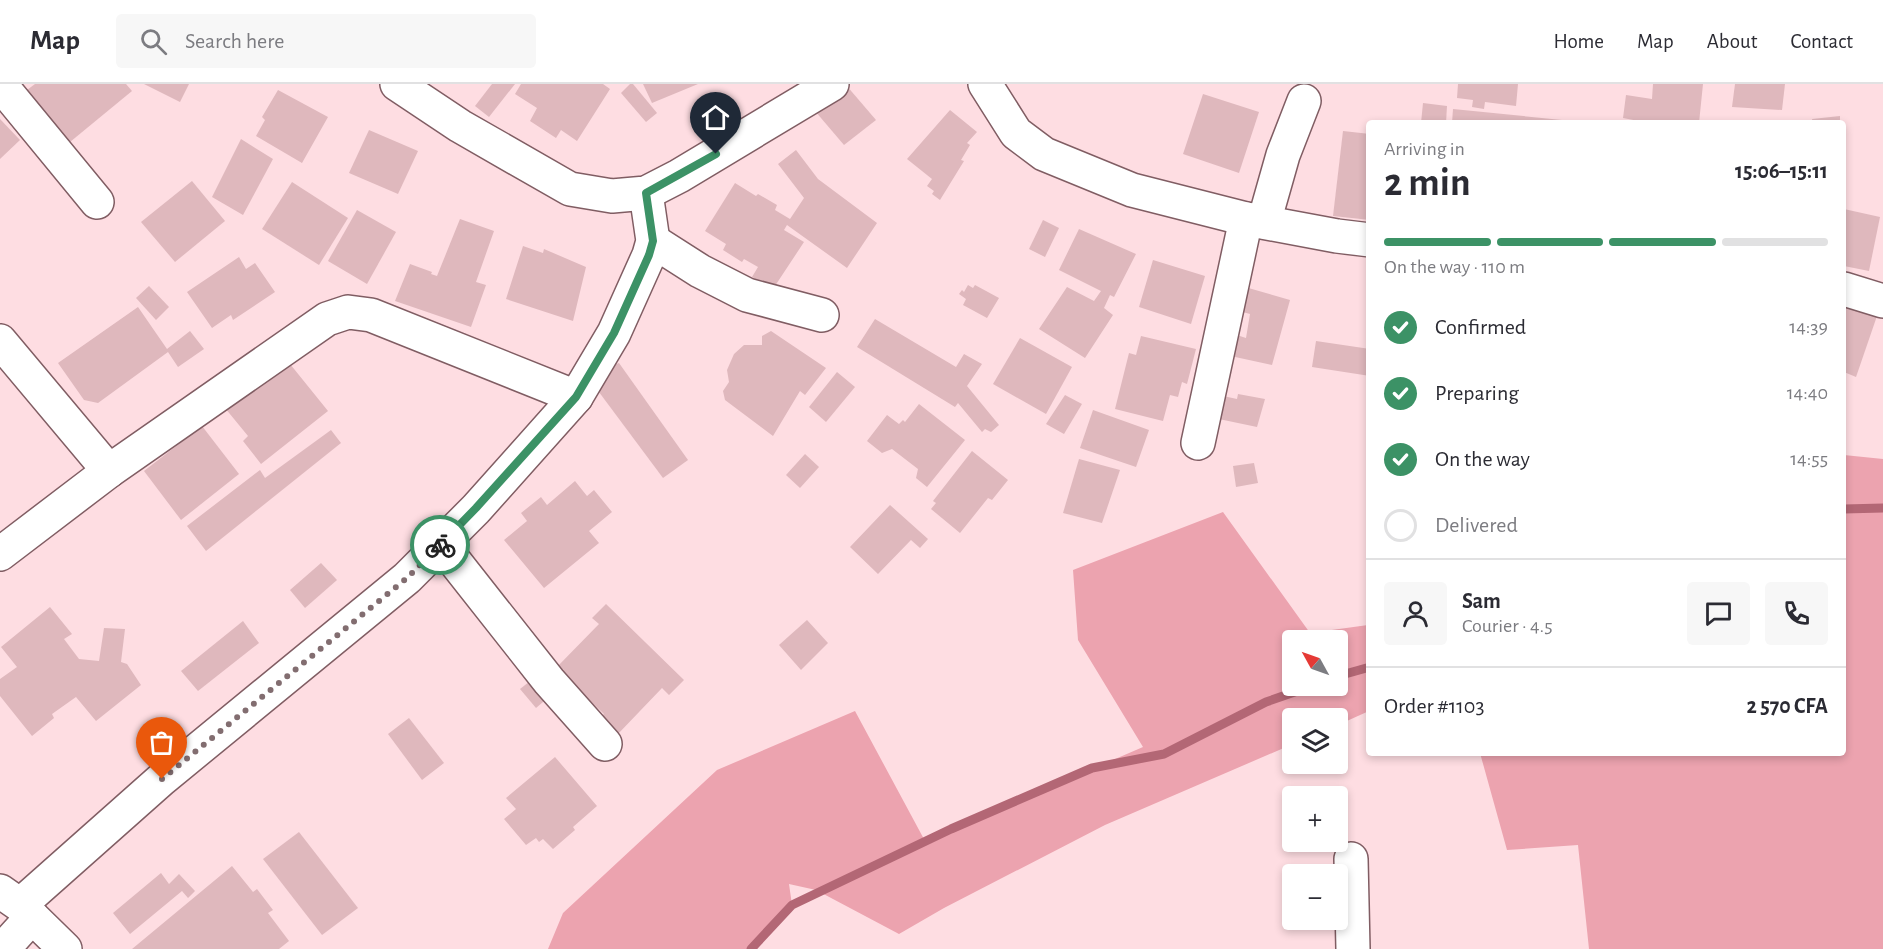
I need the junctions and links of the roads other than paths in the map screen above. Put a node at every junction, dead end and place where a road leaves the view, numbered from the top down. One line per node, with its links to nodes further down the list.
1 (0, 84): 7 (street)
2 (397, 84): 6 (street)
3 (832, 84): 6 (street)
4 (985, 84): 8 (street)
5 (1304, 101): 8 (street)
6 (646, 193): 10 (street)
7 (97, 202)
8 (1255, 220): 9 (street); 16 (street)
9 (1366, 240)
10 (653, 241): 13 (street); 15 (street)
11 (1846, 291): 12 (street)
12 (1883, 301)
13 (822, 315)
14 (0, 341): 17 (street)
15 (576, 397): 17 (street); 18 (street)
16 (1198, 443)
17 (110, 471): 19 (street)
18 (441, 544): 20 (street); 22 (street)
19 (0, 554)
20 (604, 744)
21 (1351, 859): 25 (street)
22 (17, 904): 23 (street); 24 (street)
23 (3, 949)
24 (65, 949)
25 (1353, 949)

